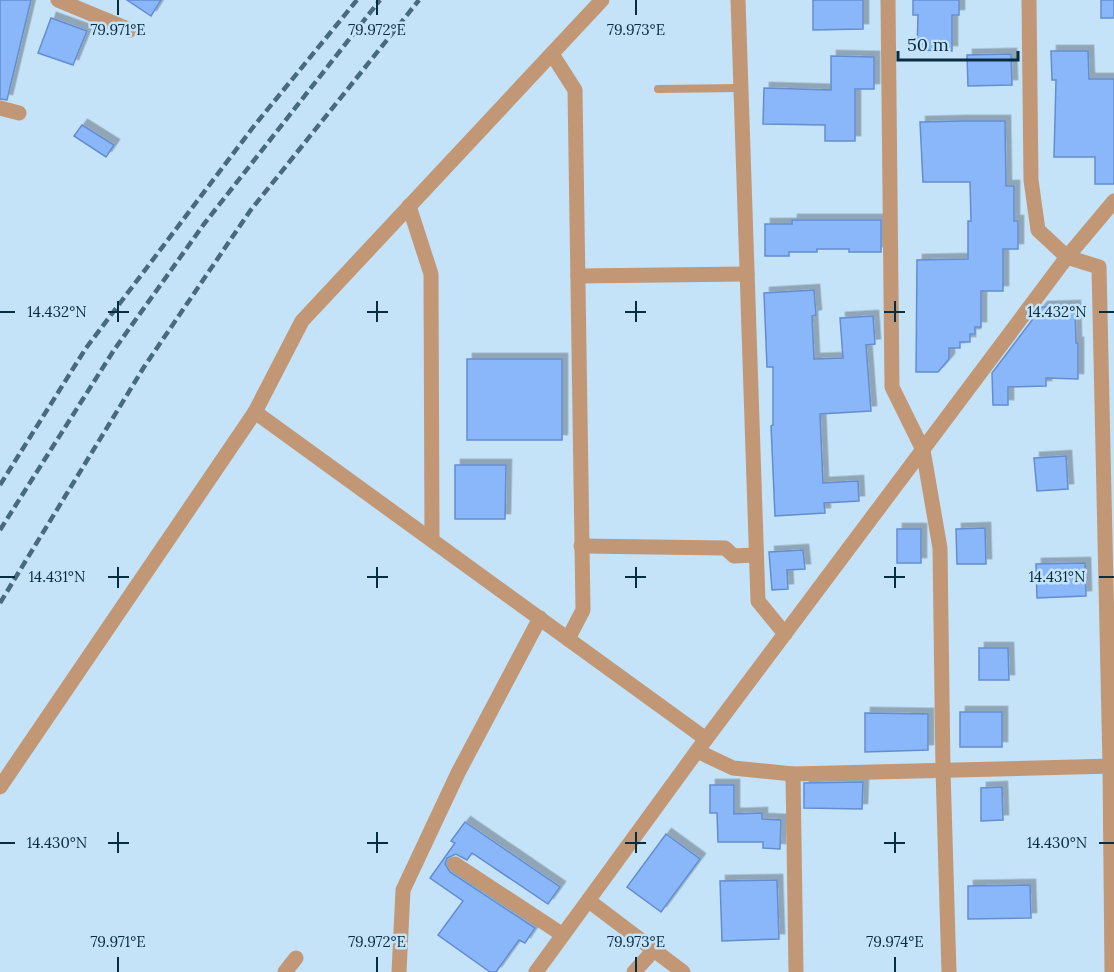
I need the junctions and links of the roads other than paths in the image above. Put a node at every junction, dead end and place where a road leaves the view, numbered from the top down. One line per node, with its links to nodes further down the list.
1 (58, 0): 6 (street)
2 (602, 0): 7 (street)
3 (738, 0): 8 (street)
4 (888, 0): 19 (street)
5 (1029, 0): 15 (street)
6 (130, 30)
7 (552, 54): 13 (street); 17 (street)
8 (741, 88): 9 (lane); 16 (street)
9 (658, 89)
10 (0, 108): 11 (street)
11 (19, 113)
12 (1114, 201): 14 (street)
13 (409, 206): 18 (street); 20 (street)
14 (1107, 219): 15 (street)
15 (1067, 257): 19 (street); 27 (street)
16 (747, 274): 17 (street); 22 (street)
17 (578, 276): 21 (street)
18 (255, 412): 20 (street); 30 (street)
19 (923, 450): 24 (street); 28 (street)
20 (432, 540): 23 (street)
21 (581, 546): 22 (street); 25 (street)
22 (756, 555): 24 (street)
23 (540, 618): 25 (street); 37 (street)
24 (785, 634): 26 (street)
25 (568, 639): 26 (street)
26 (701, 745): 29 (street); 32 (street)
27 (1112, 766): 28 (street); 43 (street)
28 (943, 770): 29 (street); 42 (street)
29 (793, 774): 41 (street)
30 (0, 787)
31 (455, 864): 33 (street)
32 (589, 901): 33 (street); 34 (street)
33 (563, 935): 38 (street)
34 (653, 951): 39 (street); 40 (street)
35 (296, 958): 36 (street)
36 (285, 972)
37 (399, 972)
38 (536, 972)
39 (634, 972)
40 (683, 972)
41 (796, 972)
42 (949, 972)
43 (1112, 972)

